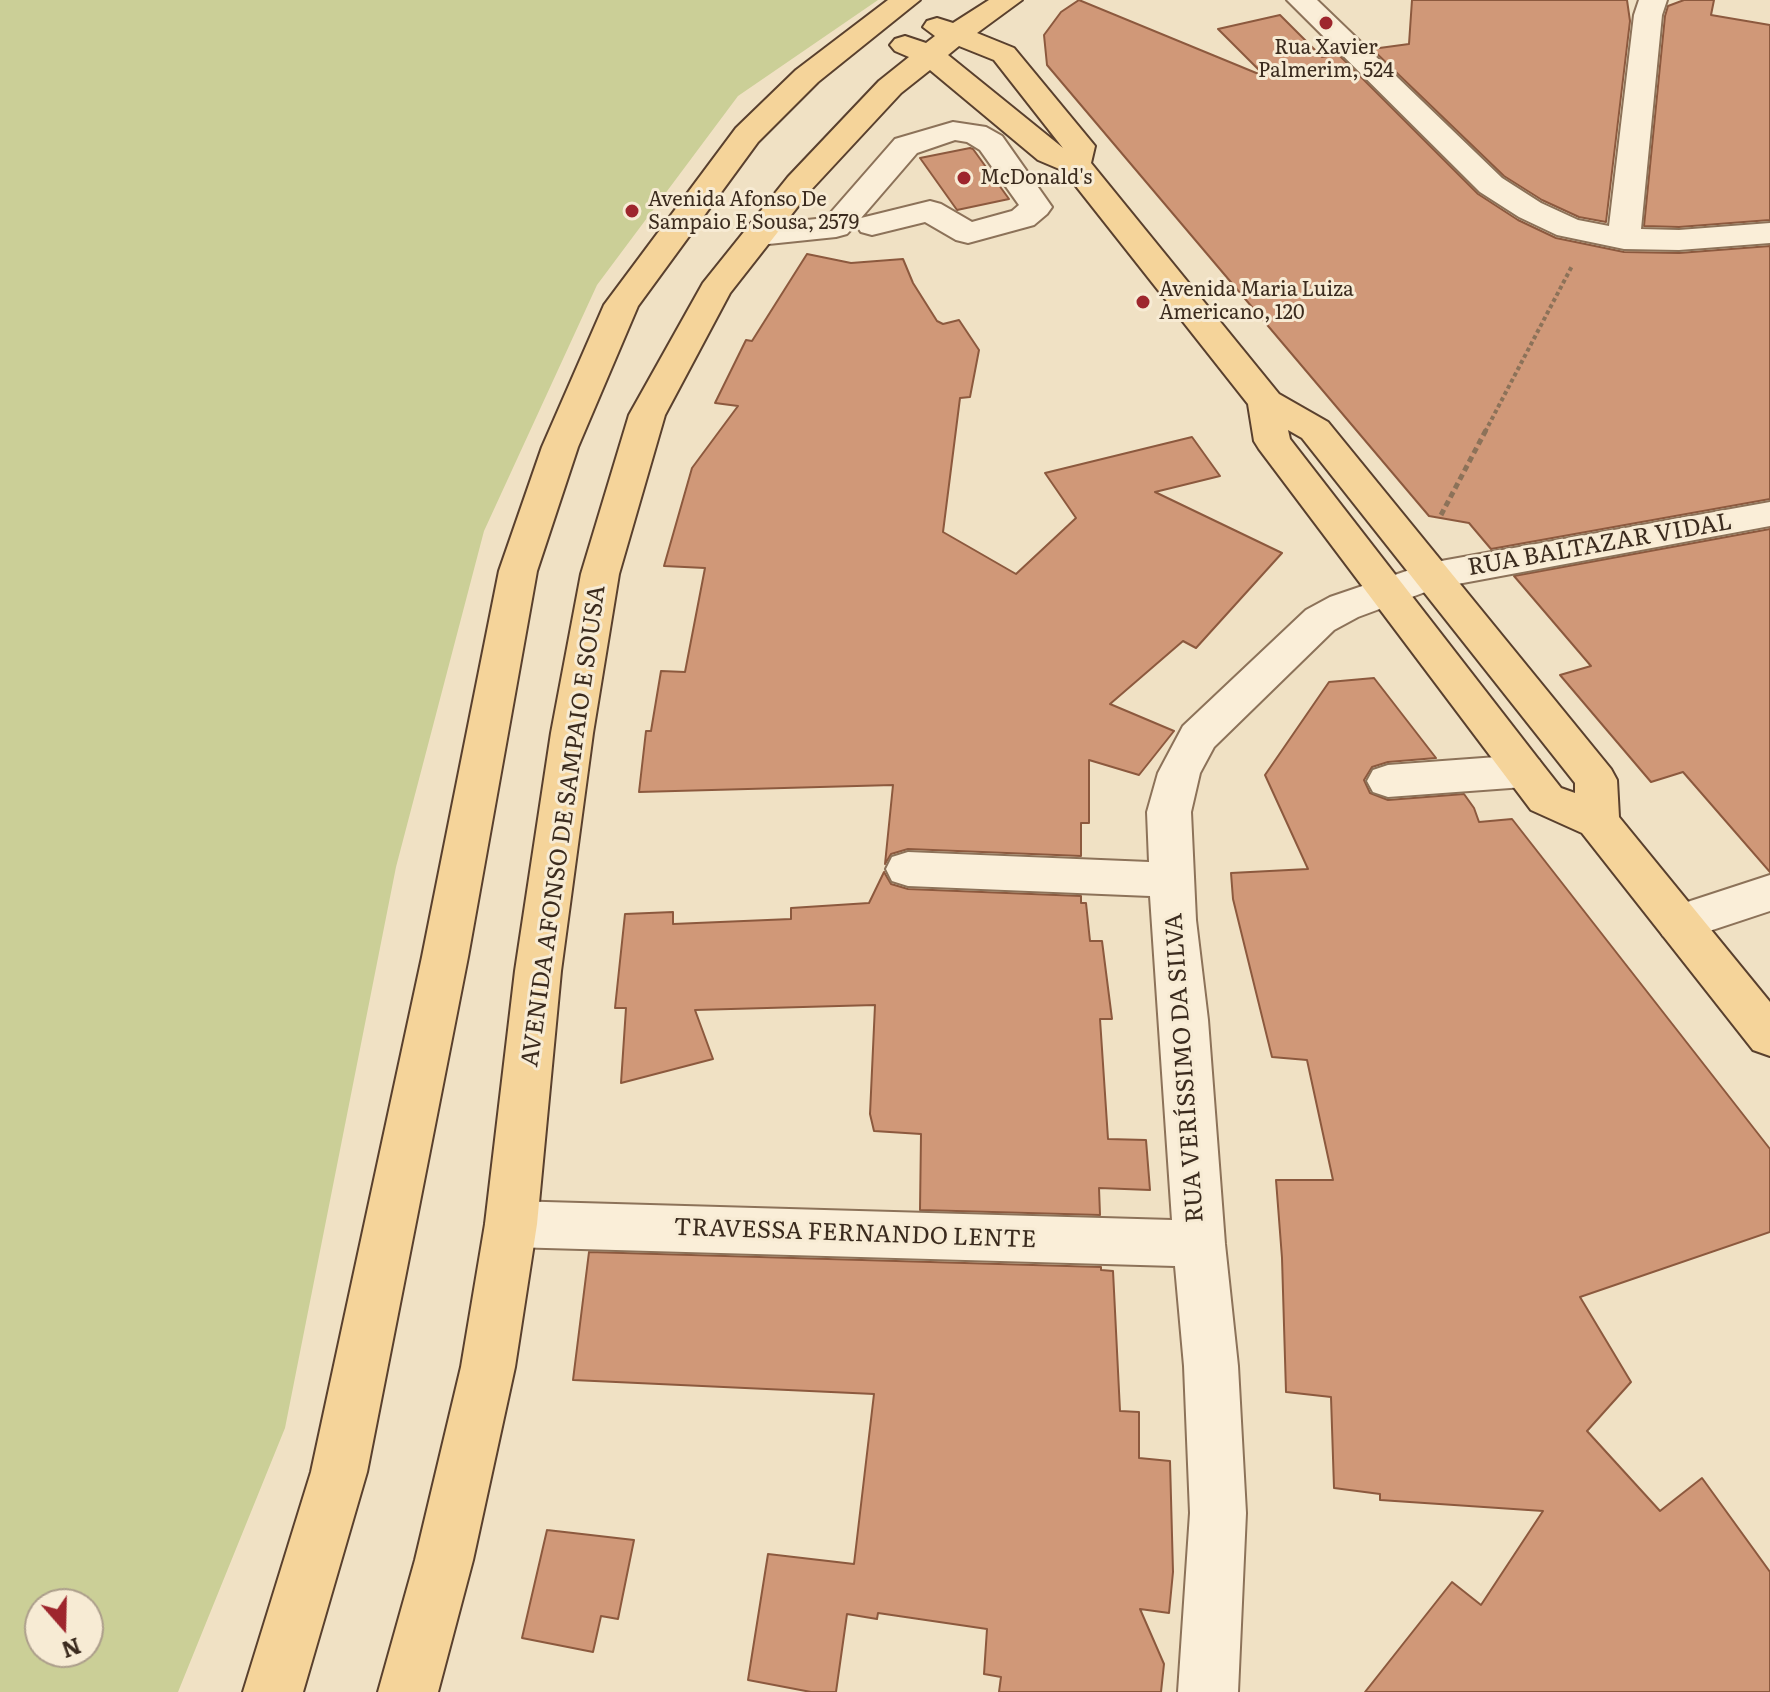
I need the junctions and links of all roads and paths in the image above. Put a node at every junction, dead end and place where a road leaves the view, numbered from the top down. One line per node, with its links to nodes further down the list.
1 (1008, 0): 5 (main road, AVENIDA AFONSO DE SAMPAIO E SOUSA)
2 (1301, 0): 8 (street)
3 (1653, 0): 11 (street)
4 (888, 14): 5 (main road); 27 (main road)
5 (943, 44): 6 (main road); 6 (main road); 10 (main road, AVENIDA AFONSO DE SAMPAIO E SOUSA)
6 (1075, 164): 12 (main road)
7 (872, 225): 10 (street)
8 (1589, 233): 11 (street); 14 (path)
9 (1770, 233): 11 (street)
10 (759, 235): 25 (main road, AVENIDA AFONSO DE SAMPAIO E SOUSA)
11 (1624, 239)
12 (1266, 402): 15 (main road); 16 (main road)
13 (1770, 514): 14 (street, RUA BALTAZAR VIDAL)
14 (1475, 568): 15 (street, RUA BALTAZAR VIDAL)
15 (1430, 576): 16 (street, RUA VERÍSSIMO DA SILVA); 19 (main road)
16 (1385, 591): 17 (main road); 21 (street, RUA VERÍSSIMO DA SILVA)
17 (1524, 771): 18 (street); 19 (main road)
18 (1388, 781)
19 (1597, 821): 23 (main road)
20 (908, 869): 21 (street)
21 (1172, 880): 26 (street, RUA VERÍSSIMO DA SILVA)
22 (1763, 900): 23 (street)
23 (1679, 923): 24 (main road)
24 (1770, 1036)
25 (511, 1224): 26 (street, TRAVESSA FERNANDO LENTE); 28 (main road, AVENIDA AFONSO DE SAMPAIO E SOUSA)
26 (1199, 1244): 29 (street, RUA VERÍSSIMO DA SILVA)
27 (273, 1692)
28 (408, 1692)
29 (1208, 1692)

